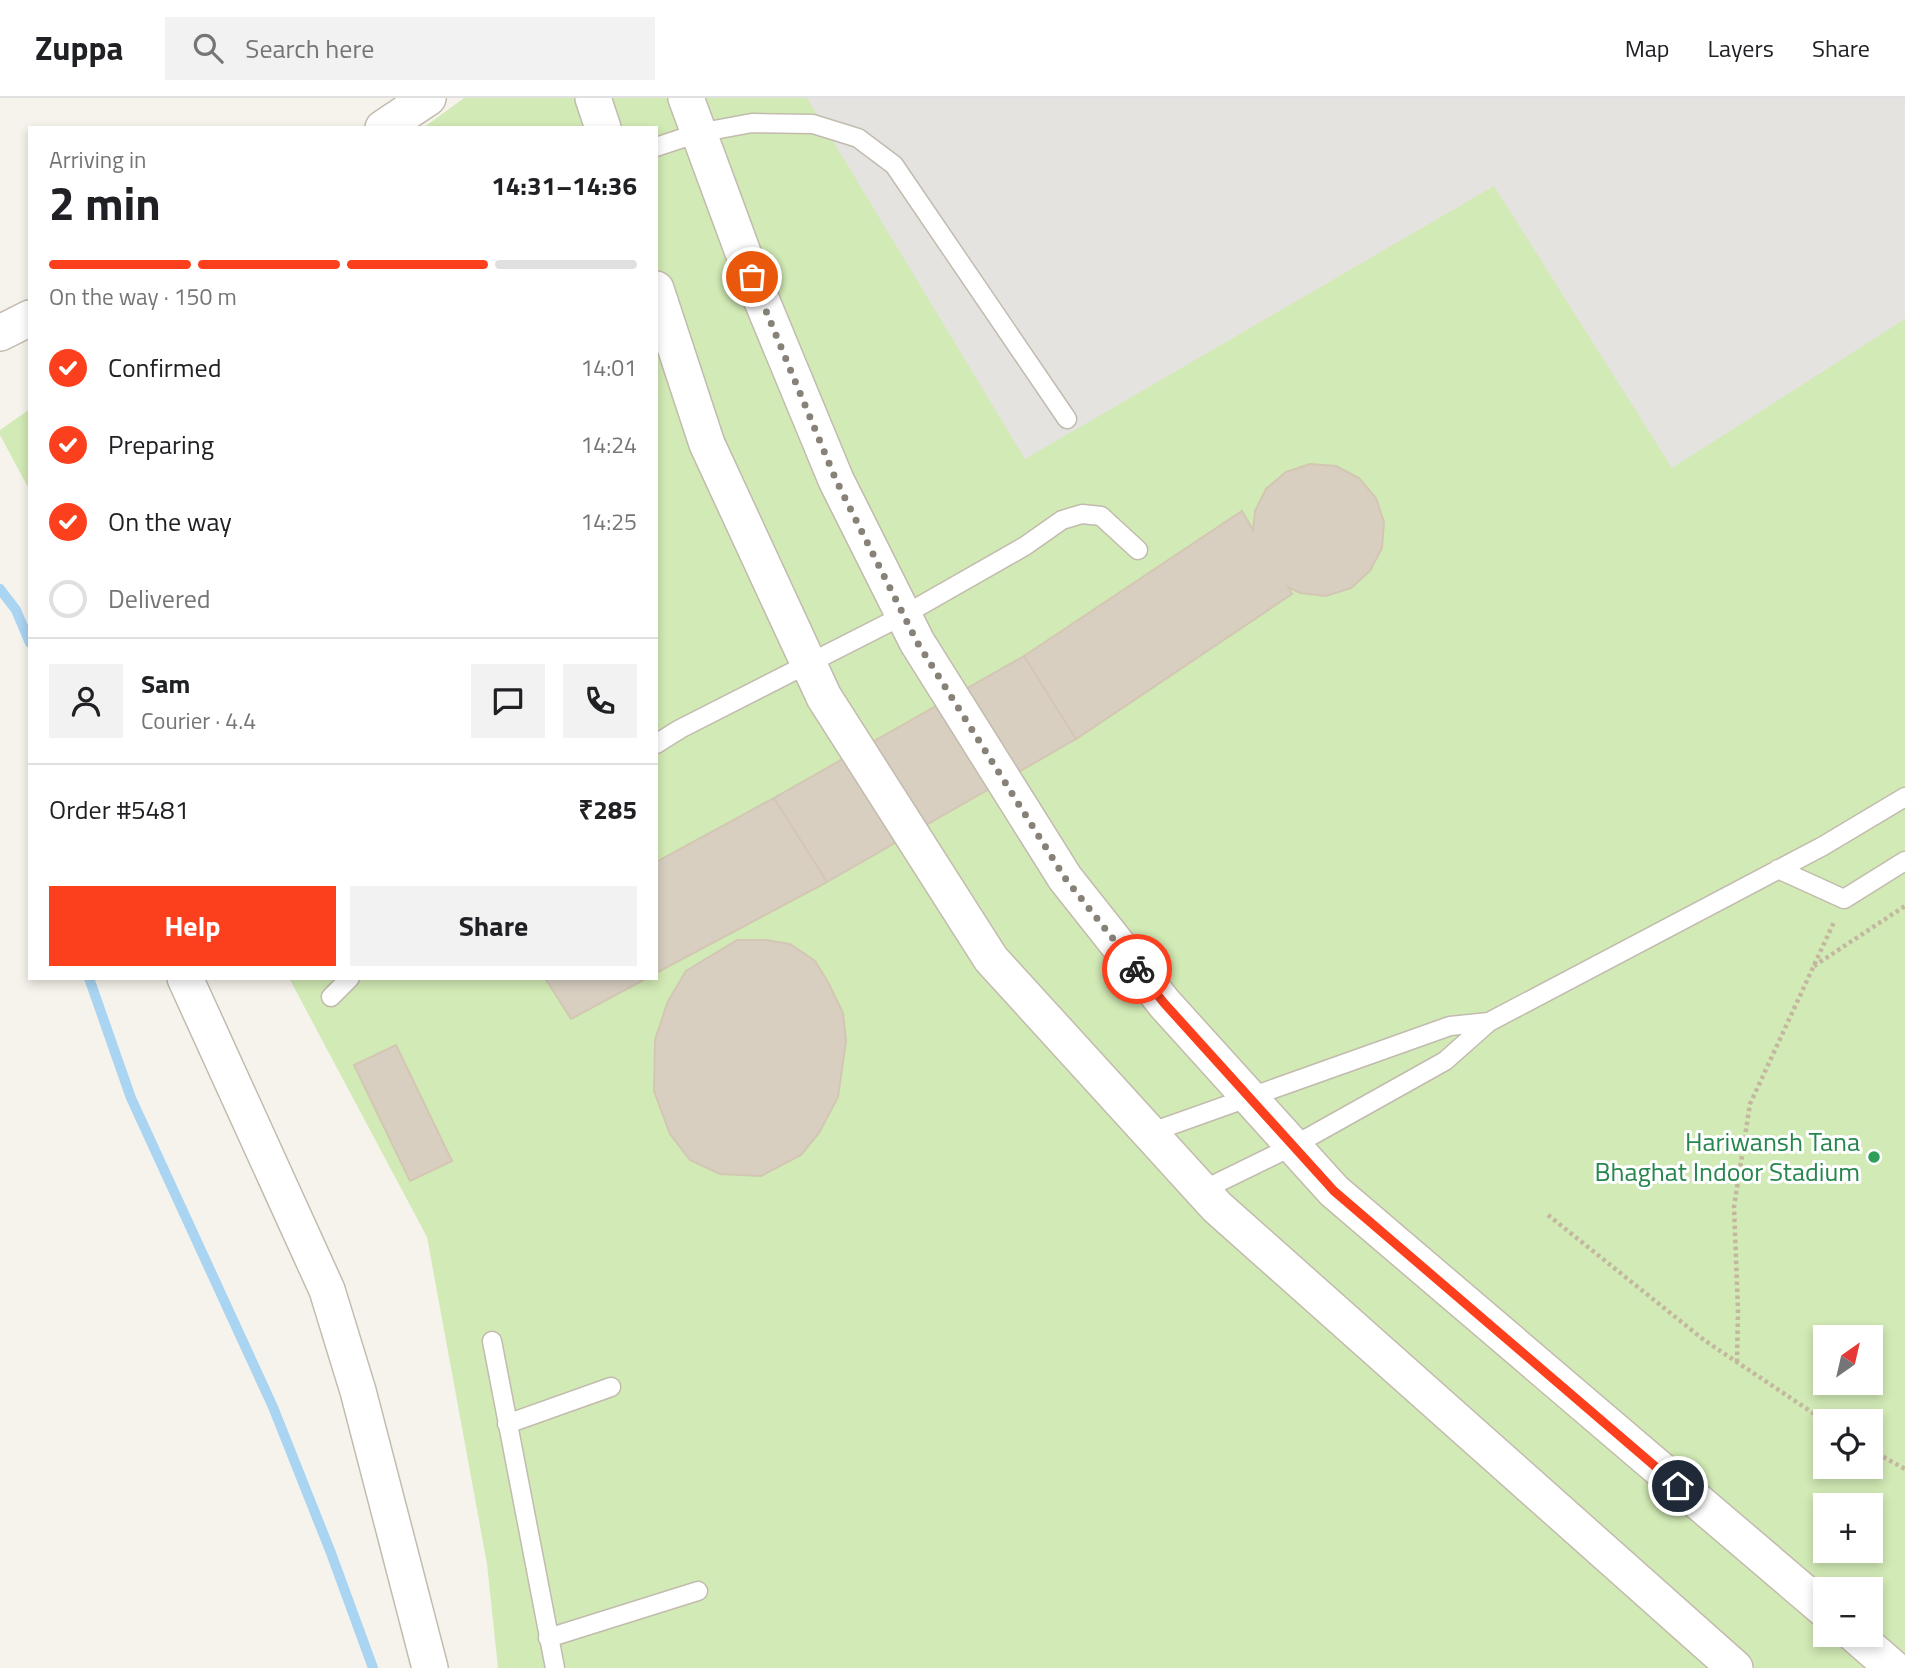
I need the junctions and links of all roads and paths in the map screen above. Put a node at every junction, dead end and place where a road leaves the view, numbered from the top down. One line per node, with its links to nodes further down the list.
1 (428, 98): 4 (street)
2 (593, 98): 5 (street)
3 (686, 98): 6 (street)
4 (386, 126)
5 (602, 126)
6 (698, 133): 7 (lane); 11 (lane); 13 (street)
7 (658, 146)
8 (658, 295): 14 (street)
9 (28, 319): 10 (street)
10 (0, 333)
11 (1067, 419)
12 (1138, 550): 13 (lane)
13 (904, 615): 14 (lane); 26 (street)
14 (808, 663): 15 (lane); 27 (street)
15 (658, 743)
16 (1905, 797): 18 (lane)
17 (1905, 861): 19 (lane)
18 (1778, 869): 19 (lane); 25 (lane)
19 (1844, 899): 21 (path)
20 (1905, 906): 21 (path)
21 (1813, 967): 32 (path)
22 (186, 980): 42 (street)
23 (348, 980): 24 (lane)
24 (331, 997)
25 (1489, 1023): 26 (lane); 28 (lane)
26 (1248, 1097): 27 (lane); 28 (street)
27 (1149, 1133): 29 (street)
28 (1293, 1146): 29 (lane); 39 (street)
29 (1201, 1191): 44 (street)
30 (1548, 1216): 32 (path)
31 (492, 1341): 35 (lane)
32 (1737, 1362): 34 (path)
33 (611, 1388): 35 (lane)
34 (1813, 1413)
35 (507, 1424): 40 (lane)
36 (1883, 1457): 37 (path)
37 (1905, 1469)
38 (698, 1591): 40 (lane)
39 (1813, 1601)
40 (548, 1638): 43 (lane)
41 (1869, 1647): 45 (street)
42 (430, 1668)
43 (555, 1668)
44 (1735, 1668)
45 (1893, 1668)

